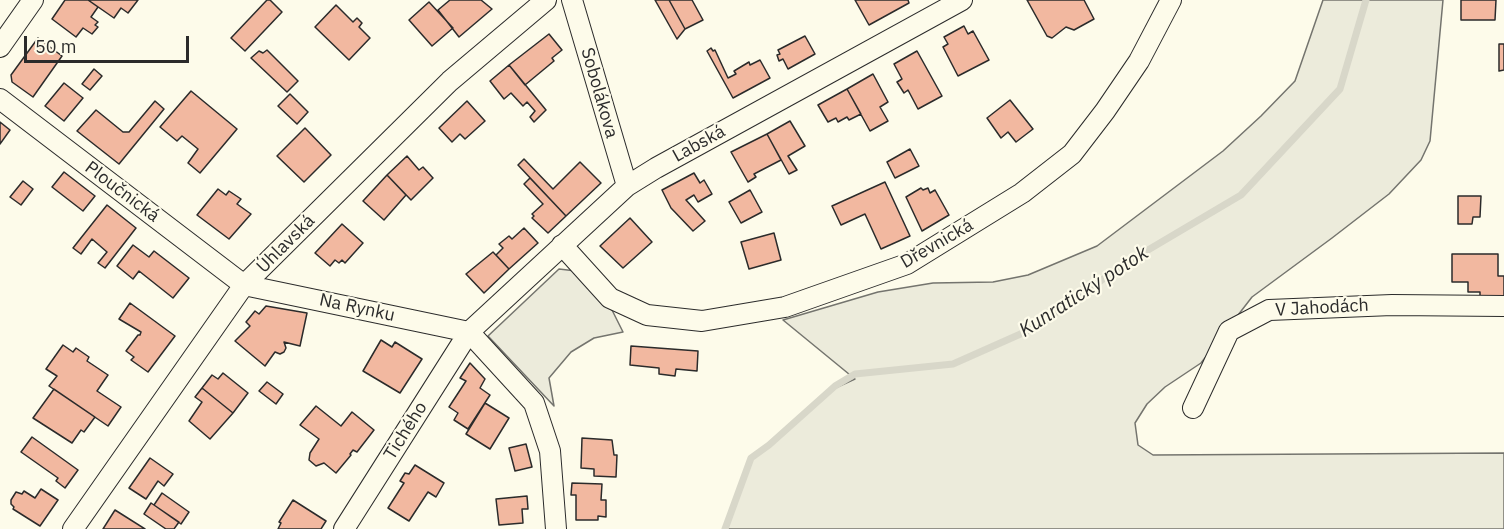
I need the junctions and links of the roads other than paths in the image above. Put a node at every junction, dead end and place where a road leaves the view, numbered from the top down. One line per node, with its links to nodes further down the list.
1 (33, 0): 6 (street)
2 (546, 0): 10 (street, Úhlavská)
3 (572, 0): 8 (street, Sobolákova)
4 (962, 0): 8 (street, Labská)
5 (1171, 0): 9 (street, Dřevnická)
6 (0, 47)
7 (0, 99): 10 (street, Ploučnická)
8 (627, 186): 9 (street, Labská)
9 (562, 245): 12 (street, Labská)
10 (244, 285): 12 (street, Na Rynku); 14 (street, Úhlavská)
11 (1504, 306): 13 (street, V Jahodách)
12 (469, 332): 15 (street, Tichého); 16 (street)
13 (1193, 408)
14 (73, 529)
15 (344, 529)
16 (556, 529)

